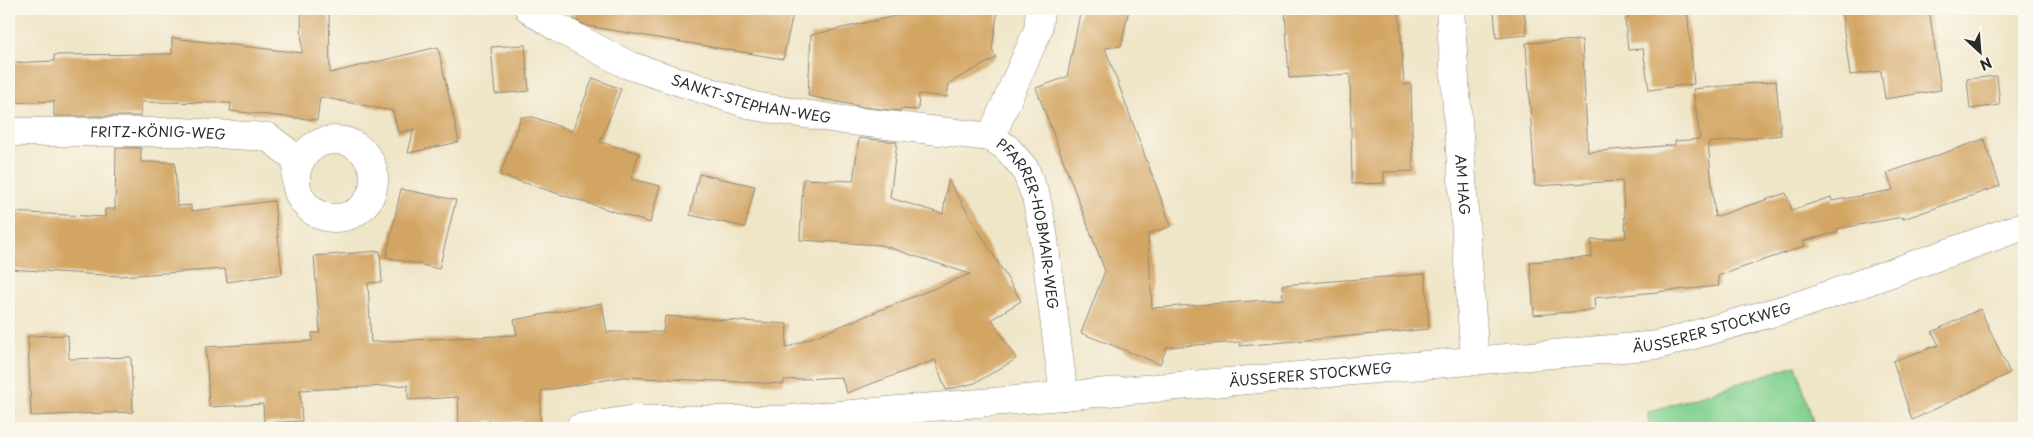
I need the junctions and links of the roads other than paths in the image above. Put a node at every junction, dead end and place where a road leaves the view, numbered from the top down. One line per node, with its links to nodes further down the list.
1 (529, 9): 5 (street, SANKT-STEPHAN-WEG)
2 (1040, 9): 5 (street, PFARRER-HOBMAIR-WEG)
3 (1450, 9): 8 (street, AM HAG)
4 (9, 132): 6 (street, FRITZ-KÖNIG-WEG)
5 (991, 136): 9 (street, PFARRER-HOBMAIR-WEG)
6 (299, 161)
7 (2024, 226): 8 (street, ÄUSSERER STOCKWEG)
8 (1475, 361): 9 (street, ÄUSSERER STOCKWEG)
9 (1064, 396): 10 (street, ÄUSSERER STOCKWEG)
10 (579, 428)

